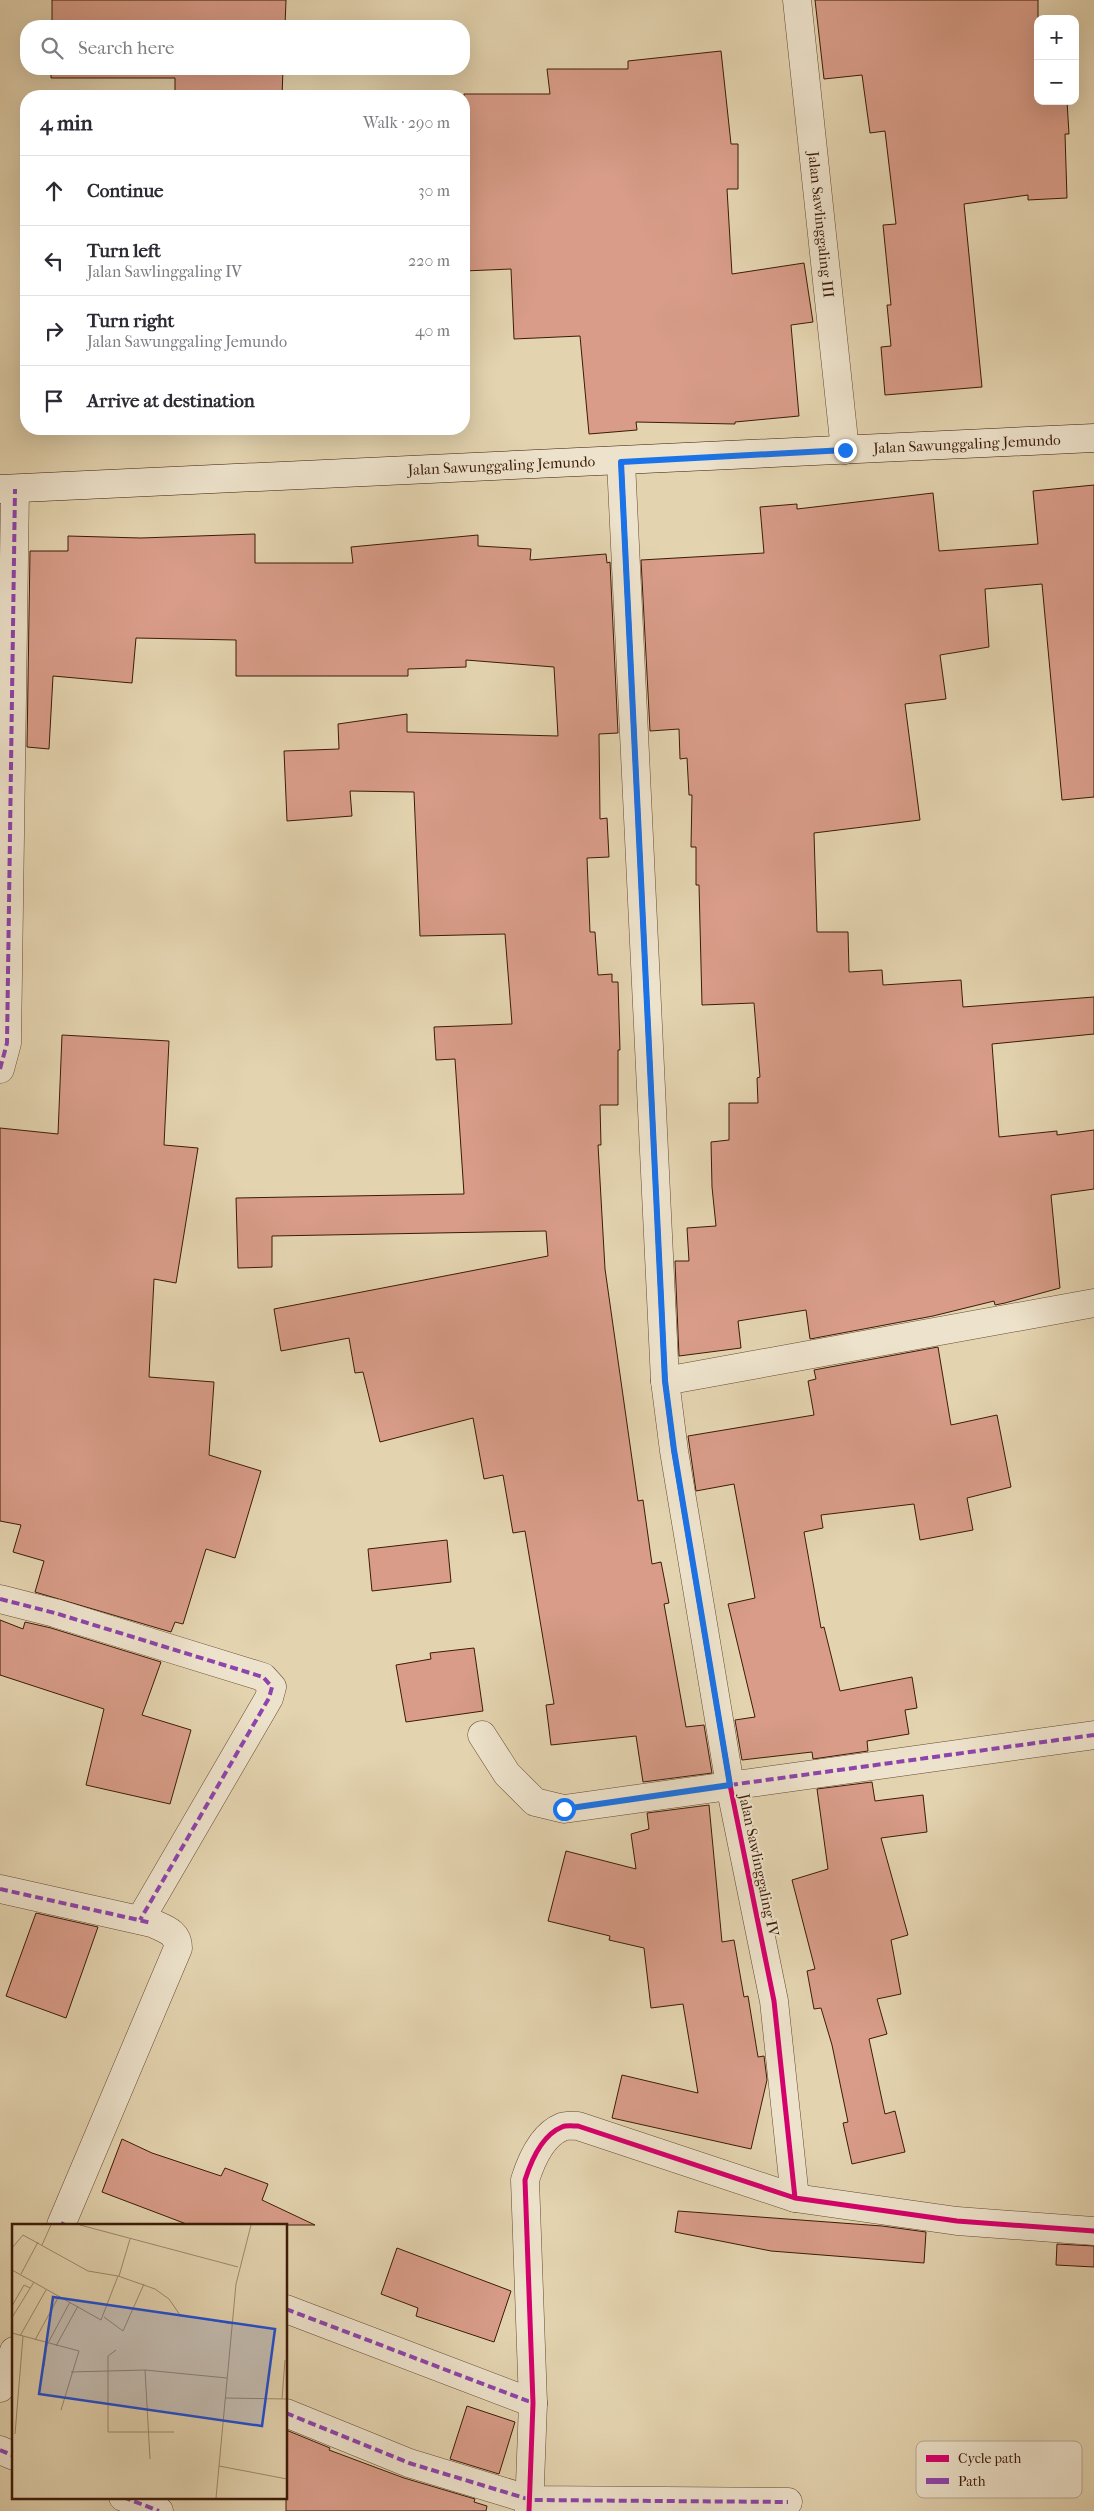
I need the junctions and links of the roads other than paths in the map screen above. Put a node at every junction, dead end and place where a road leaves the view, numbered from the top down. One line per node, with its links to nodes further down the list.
1 (798, 0): 3 (street, Jalan Sawlinggaling III)
2 (1094, 438): 3 (street, Jalan Sawunggaling Jemundo)
3 (845, 450): 4 (street, Jalan Sawunggaling Jemundo)
4 (621, 462): 5 (street, Jalan Sawunggaling Jemundo); 8 (street, Jalan Sawlinggaling IV)
5 (7, 489): 6 (street)
6 (0, 1069)
7 (1094, 1303): 8 (street)
8 (665, 1381): 12 (street, Jalan Sawlinggaling IV)
9 (0, 1599): 14 (street)
10 (482, 1734): 12 (street)
11 (1094, 1735): 12 (street)
12 (730, 1785): 15 (street, Jalan Sawlinggaling IV)
13 (0, 1889): 14 (street)
14 (155, 1925): 16 (street)
15 (795, 2198): 17 (street); 21 (street)
16 (62, 2224)
17 (1094, 2231)
18 (288, 2310): 21 (street)
19 (12, 2356): 20 (street)
20 (0, 2388)
21 (533, 2403): 27 (street)
22 (288, 2414): 27 (street)
23 (0, 2450): 24 (street)
24 (12, 2455)
25 (126, 2498): 28 (street)
26 (788, 2502): 27 (street)
27 (530, 2505)
28 (159, 2511)

